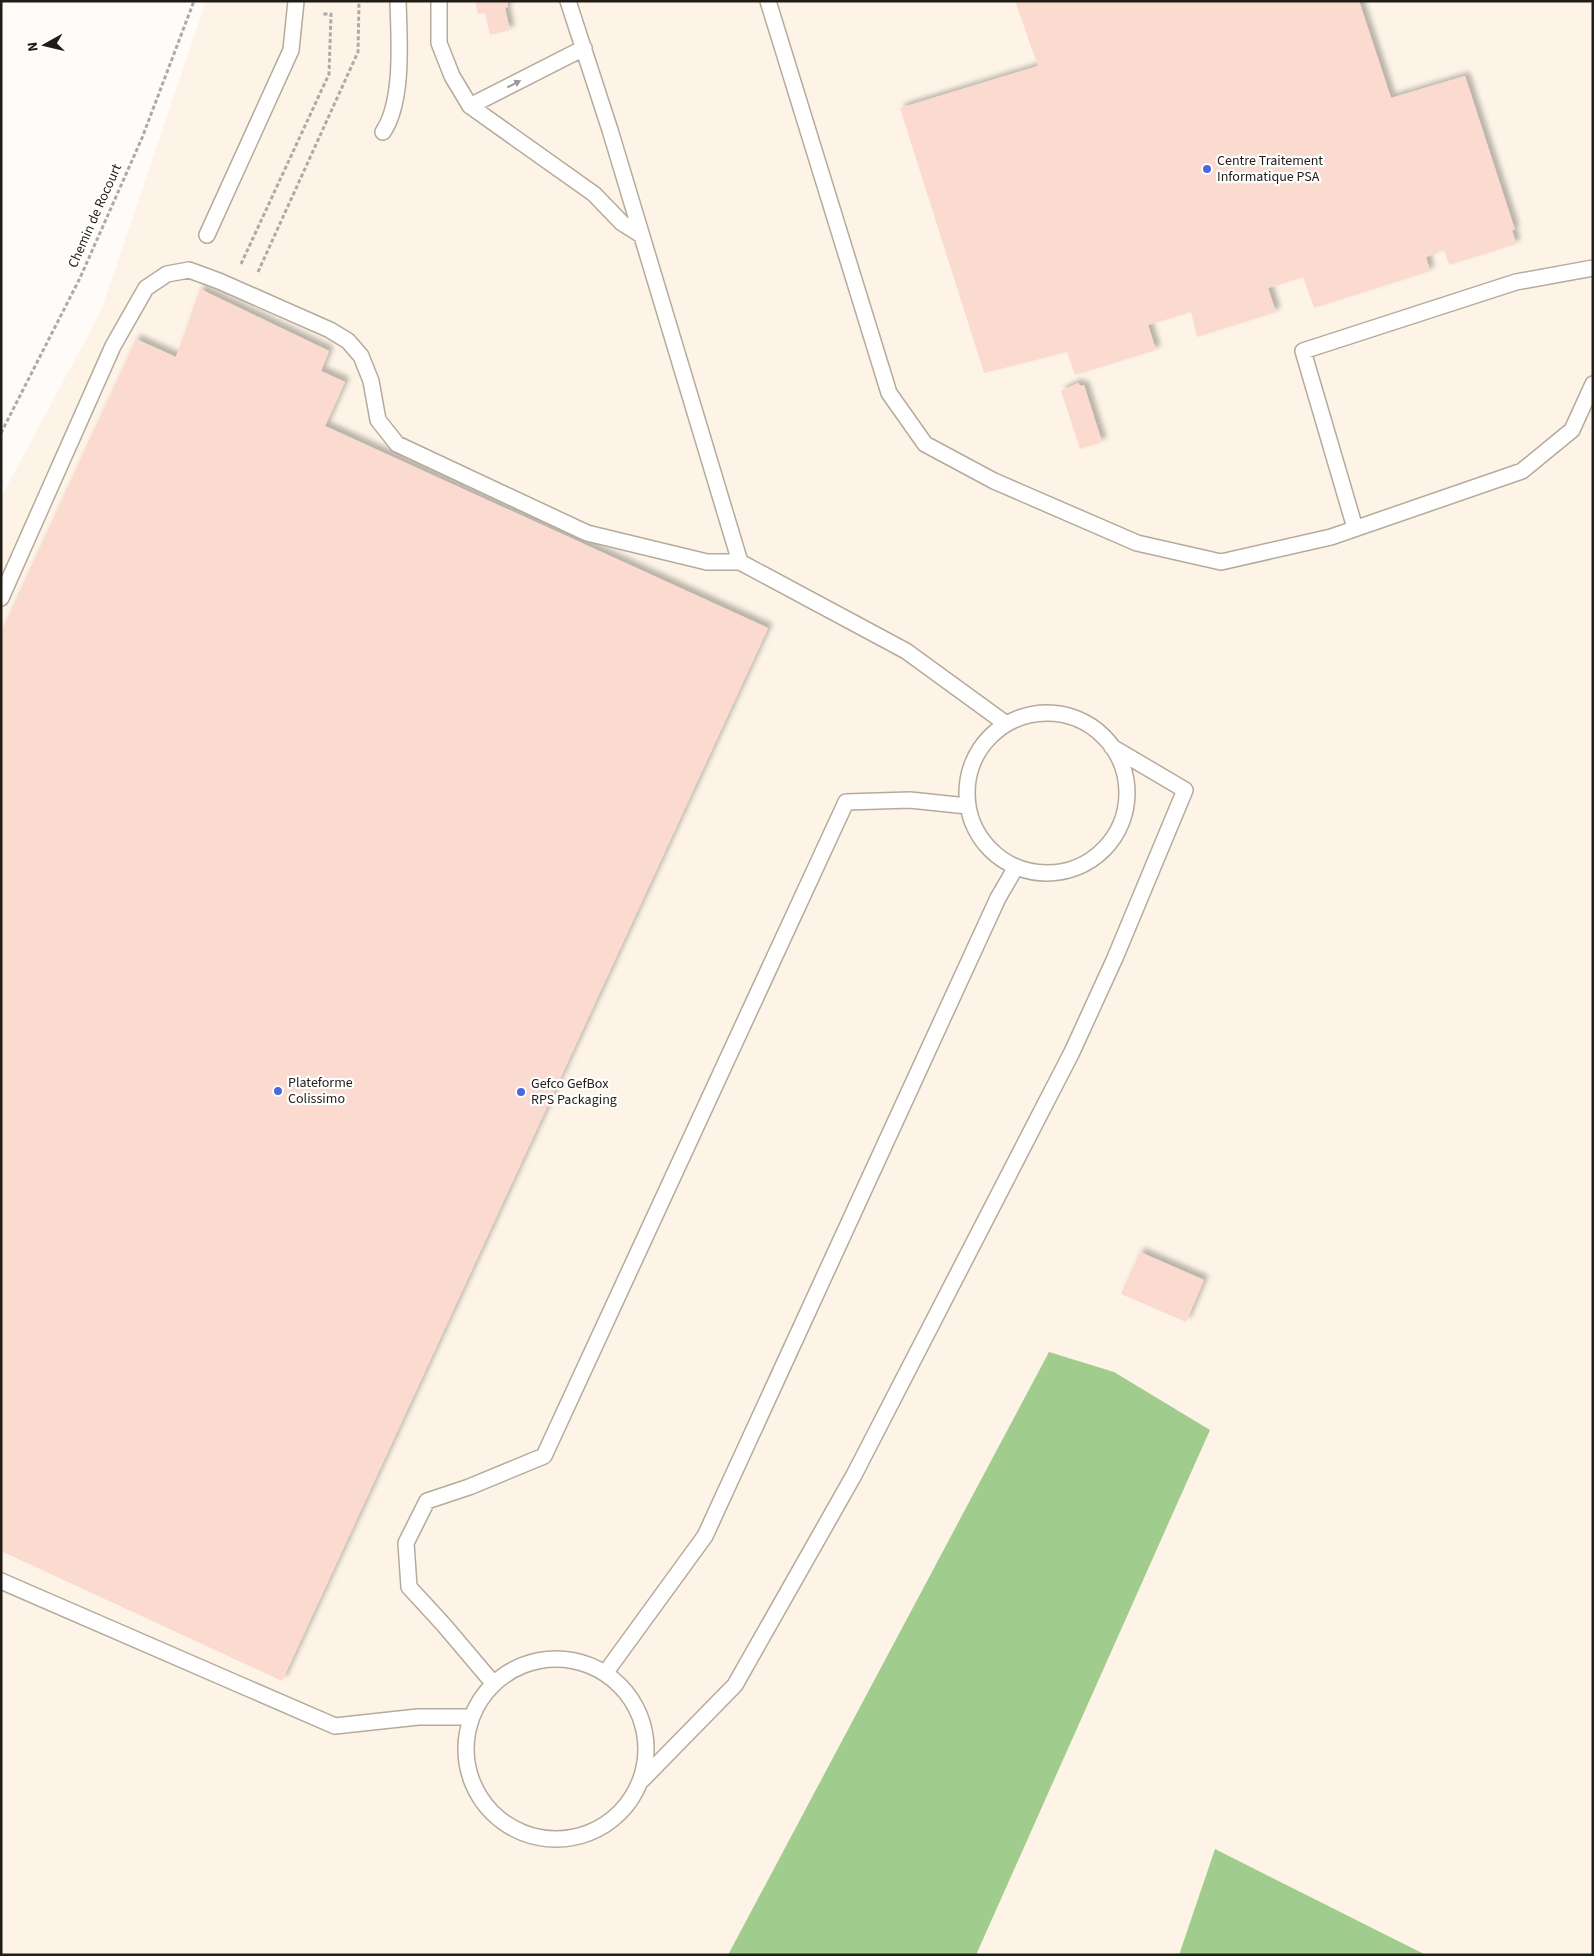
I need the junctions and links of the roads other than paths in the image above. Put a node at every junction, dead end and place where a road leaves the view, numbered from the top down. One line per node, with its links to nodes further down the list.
1 (398, 1): 8 (lane)
2 (439, 1): 7 (lane)
3 (568, 1): 6 (lane)
4 (768, 1): 13 (lane)
5 (296, 7): 9 (lane)
6 (584, 48): 7 (lane, one-way to 6); 10 (lane)
7 (470, 106): 10 (lane)
8 (383, 132)
9 (207, 235)
10 (641, 235): 14 (lane)
11 (1593, 268): 13 (lane)
12 (1593, 384): 13 (lane)
13 (1355, 528)
14 (740, 562): 15 (lane); 16 (lane)
15 (1, 598)
16 (1005, 723): 17 (lane); 18 (lane)
17 (1112, 747): 19 (lane); 24 (lane)
18 (967, 806): 19 (lane); 22 (lane)
19 (1016, 867): 21 (lane)
20 (1, 1580): 23 (lane)
21 (606, 1672): 22 (lane); 24 (lane)
22 (493, 1683): 23 (lane)
23 (471, 1718): 24 (lane)
24 (642, 1780)

